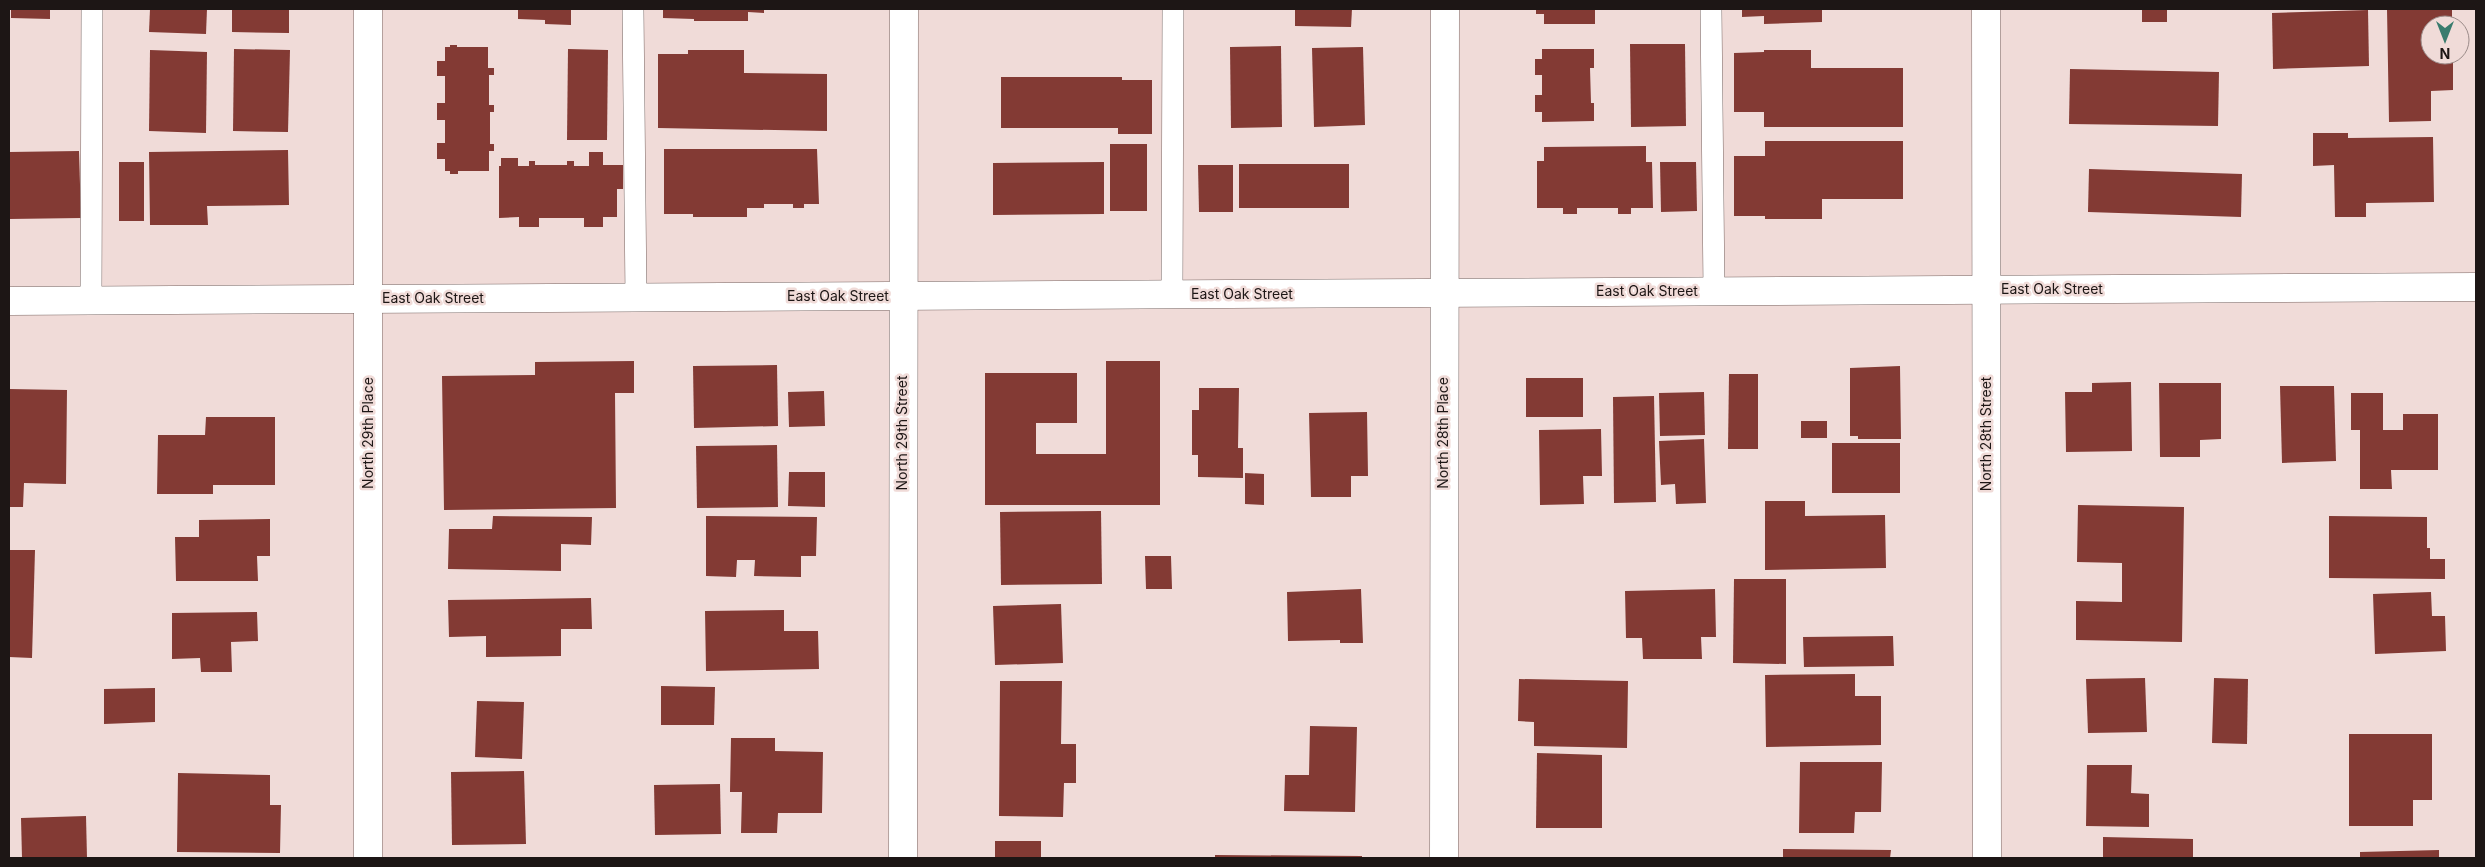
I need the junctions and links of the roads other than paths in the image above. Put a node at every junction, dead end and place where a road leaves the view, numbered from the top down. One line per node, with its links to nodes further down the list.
1 (92, 9): 17 (lane)
2 (368, 9): 16 (street, North 29th Place)
3 (633, 9): 15 (lane)
4 (904, 9): 14 (street, North 29th Street)
5 (1173, 9): 13 (lane)
6 (1445, 9): 12 (street, North 28th Place)
7 (1711, 9): 11 (lane)
8 (1986, 9): 10 (street, North 28th Street)
9 (2476, 286): 10 (street, East Oak Street)
10 (1986, 289): 11 (street, East Oak Street); 22 (street, North 28th Street)
11 (1714, 291): 12 (street, East Oak Street)
12 (1443, 293): 13 (street, East Oak Street); 21 (street, North 28th Place)
13 (1172, 294): 14 (street, East Oak Street)
14 (902, 296): 15 (street, East Oak Street); 20 (street, North 29th Street)
15 (636, 298): 16 (street, East Oak Street)
16 (368, 299): 17 (street, East Oak Street); 19 (street, North 29th Place)
17 (91, 300): 18 (street, East Oak Street)
18 (9, 301)
19 (368, 858)
20 (903, 858)
21 (1444, 858)
22 (1987, 858)

